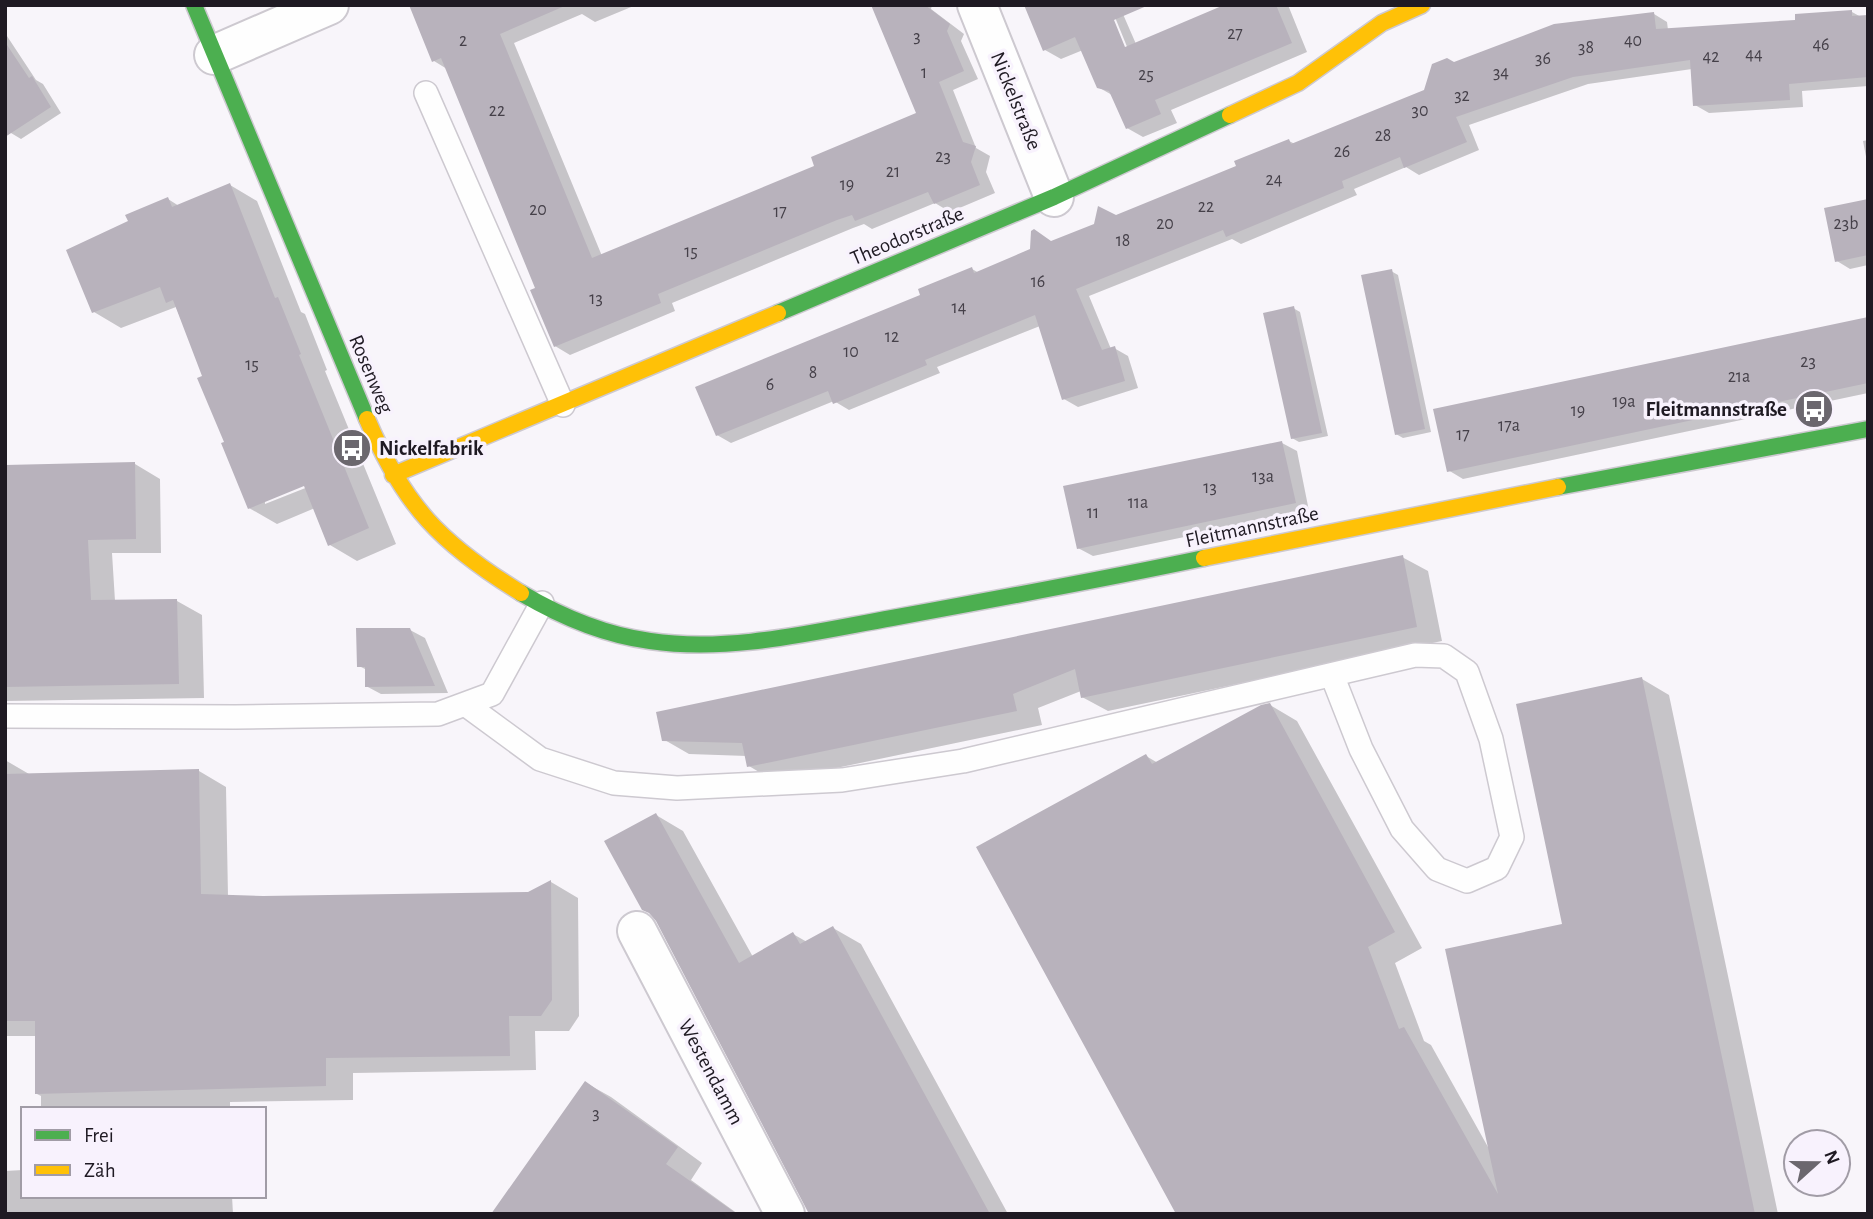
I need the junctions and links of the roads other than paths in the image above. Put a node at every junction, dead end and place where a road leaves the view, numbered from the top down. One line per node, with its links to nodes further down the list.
1 (194, 5): 5 (street, Rosenweg)
2 (329, 5): 5 (street)
3 (977, 5): 7 (street, Nickelstraße)
4 (1422, 5): 7 (street, Theodorstraße)
5 (214, 55): 10 (street, Rosenweg)
6 (426, 93): 8 (lane)
7 (1054, 197): 8 (street, Theodorstraße)
8 (563, 405): 10 (street, Theodorstraße)
9 (1868, 429): 12 (street, Fleitmannstraße)
10 (393, 475): 11 (street, Rosenweg)
11 (542, 603): 12 (street, Rosenweg); 14 (lane)
12 (685, 644)
13 (1332, 675): 13 (lane); 14 (lane)
14 (465, 704): 15 (lane)
15 (5, 716)
16 (637, 931): 17 (street, Westendamm)
17 (785, 1214)

